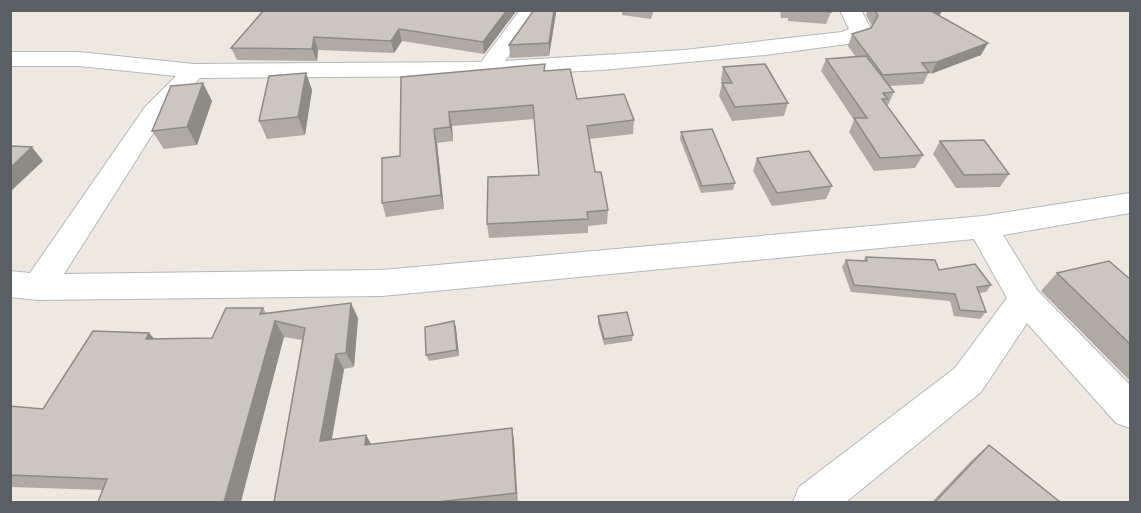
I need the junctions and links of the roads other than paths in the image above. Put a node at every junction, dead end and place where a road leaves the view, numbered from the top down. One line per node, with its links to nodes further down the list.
1 (531, 10): 4 (street)
2 (850, 10): 4 (street)
3 (10, 59): 5 (street)
4 (486, 70): 5 (street)
5 (194, 71): 8 (street)
6 (1131, 203): 7 (street)
7 (983, 227): 8 (street); 9 (street)
8 (24, 286)
9 (1025, 299): 10 (street); 11 (street)
10 (1131, 411)
11 (814, 502)

